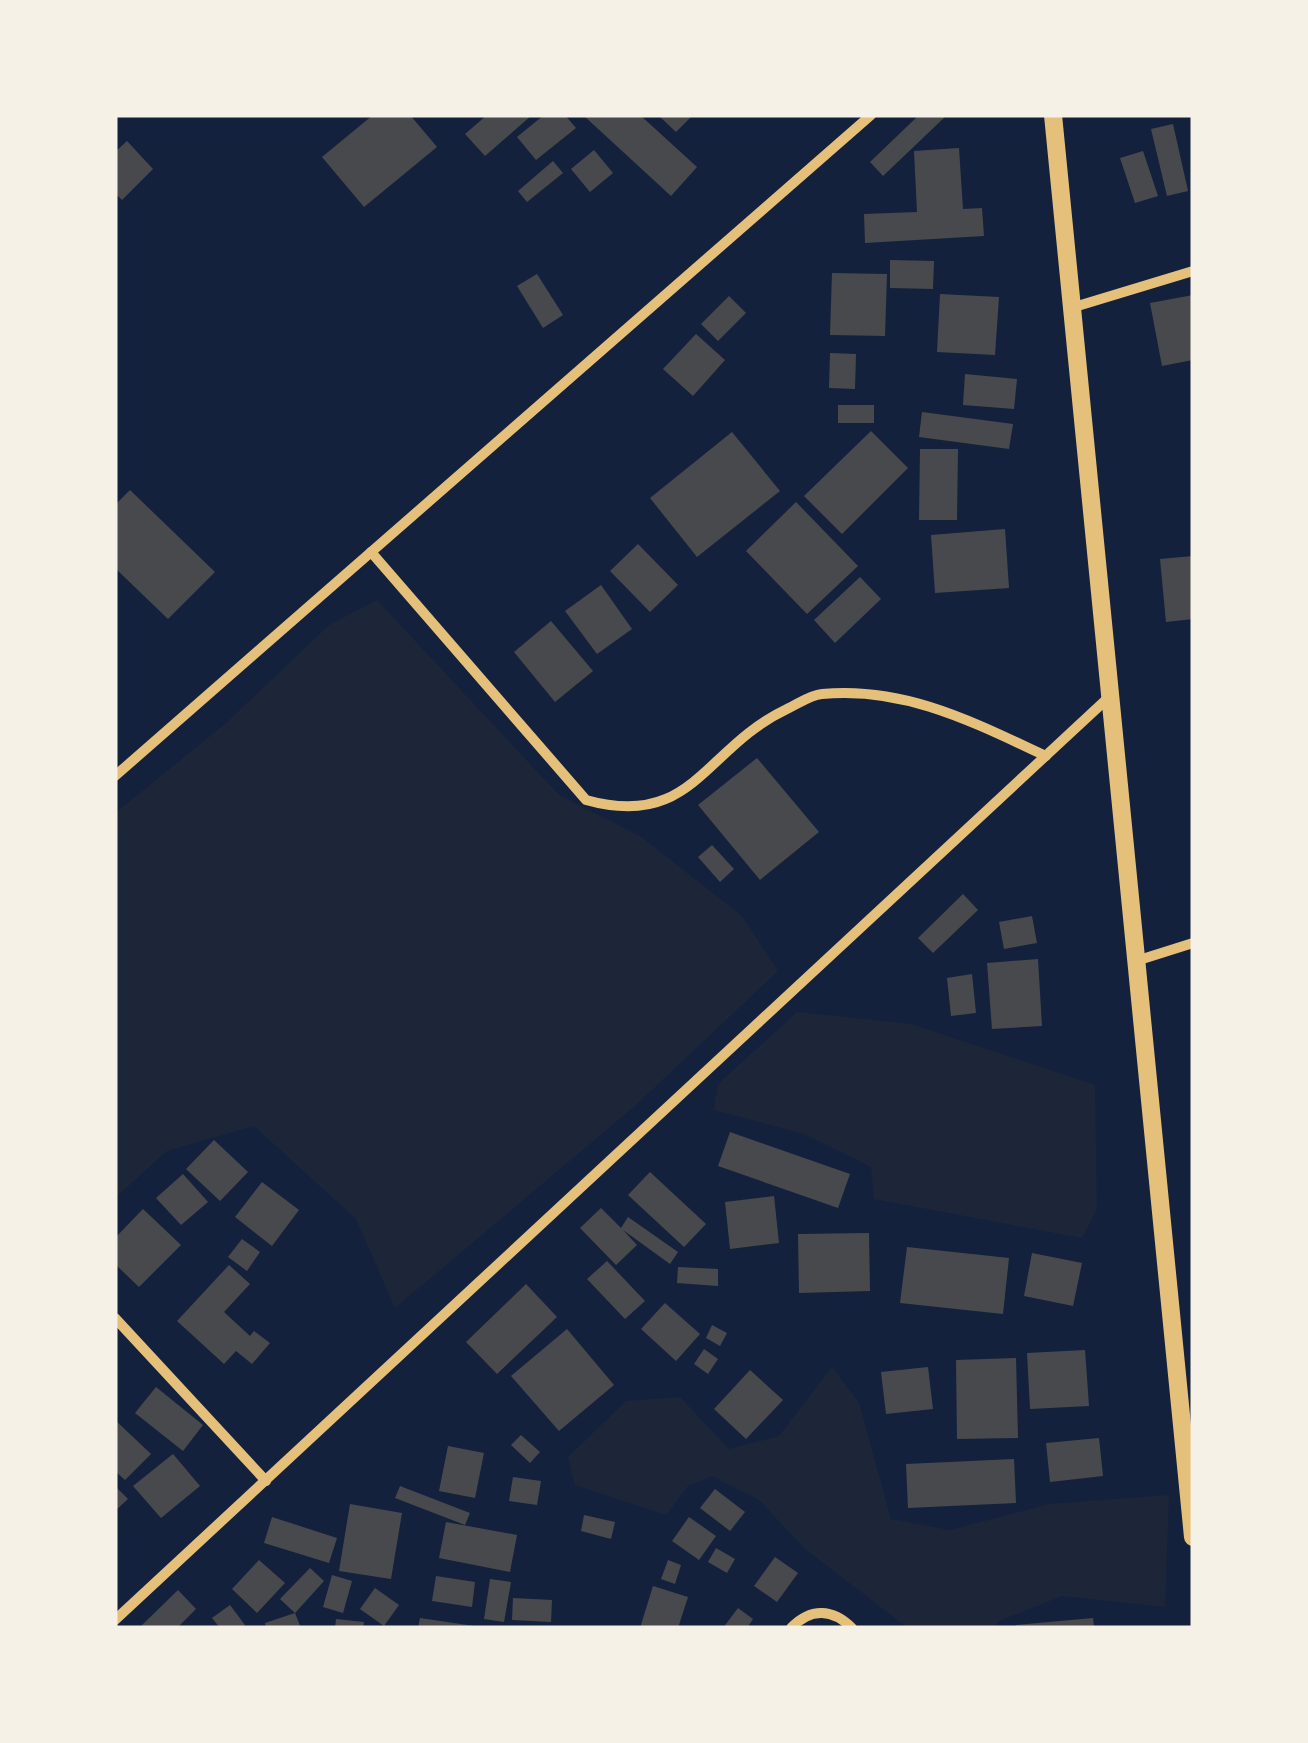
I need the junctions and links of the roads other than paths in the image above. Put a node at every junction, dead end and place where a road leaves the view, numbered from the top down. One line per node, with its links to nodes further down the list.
1 (870, 115): 5 (street)
2 (1053, 115): 4 (street)
3 (1193, 271): 4 (street)
4 (1071, 308): 6 (street)
5 (371, 552): 7 (street); 8 (street)
6 (1108, 698): 7 (street); 10 (street)
7 (1046, 756): 12 (street)
8 (115, 776)
9 (1193, 944): 10 (street)
10 (1135, 961): 13 (street)
11 (115, 1318): 12 (street)
12 (266, 1480): 14 (street)
13 (1193, 1537)
14 (115, 1620)
15 (791, 1628): 16 (street)
16 (852, 1628)

